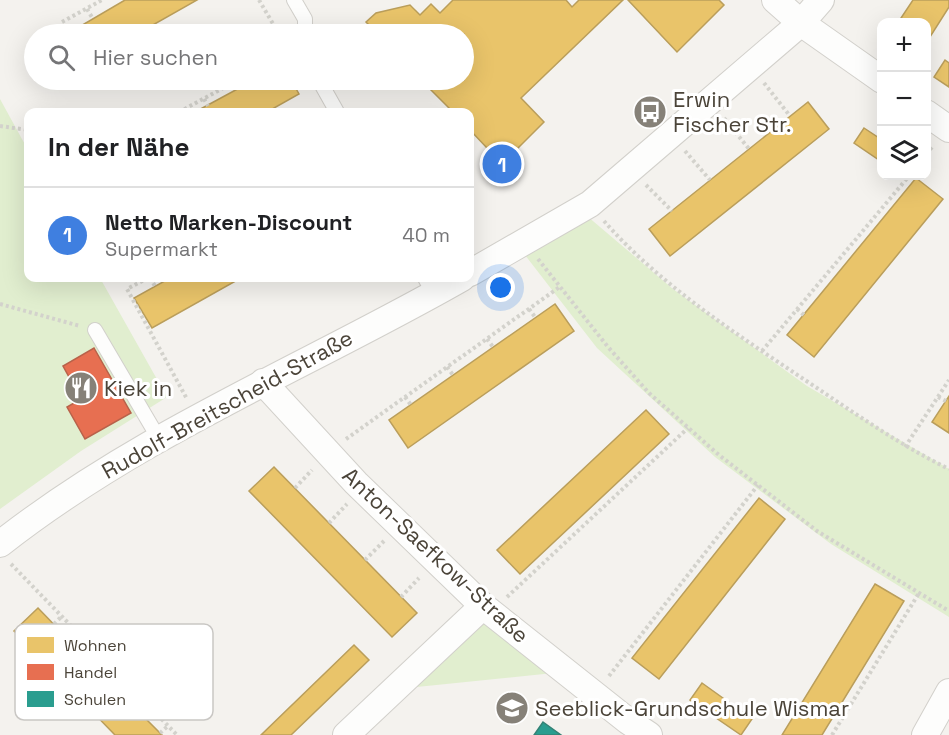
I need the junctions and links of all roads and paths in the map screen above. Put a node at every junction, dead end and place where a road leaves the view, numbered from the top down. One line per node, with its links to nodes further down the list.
1 (102, 0): 6 (path)
2 (259, 0): 10 (path)
3 (294, 0): 11 (lane)
4 (775, 0): 9 (street)
5 (821, 0): 9 (street)
6 (87, 9): 7 (path); 8 (path)
7 (93, 19)
8 (62, 22)
9 (801, 23): 12 (street); 13 (street)
10 (273, 24)
11 (305, 24)
12 (750, 66): 17 (street); 21 (path)
13 (877, 76)
14 (220, 90): 16 (path)
15 (325, 90): 20 (lane)
16 (204, 99): 18 (path); 19 (path)
17 (711, 100): 26 (street); 27 (path)
18 (208, 106)
19 (187, 108)
20 (335, 108)
21 (790, 116)
22 (931, 116): 25 (street)
23 (0, 126): 24 (path)
24 (24, 129)
25 (949, 129)
26 (672, 134): 28 (street); 29 (path)
27 (749, 149)
28 (631, 169): 33 (street); 34 (path)
29 (710, 180)
30 (906, 180): 31 (path)
31 (895, 192): 32 (path); 35 (path)
32 (901, 196)
33 (590, 204): 37 (street); 55 (path)
34 (672, 211)
35 (862, 232): 36 (path); 38 (path)
36 (867, 237)
37 (524, 242): 39 (street); 46 (path)
38 (830, 270): 40 (path); 49 (path)
39 (474, 271)
40 (836, 275)
41 (141, 282): 64 (path)
42 (152, 282): 44 (path)
43 (446, 282): 45 (street, Rudolf-Breitscheid-Straße)
44 (155, 286)
45 (429, 286): 59 (street, Rudolf-Breitscheid-Straße)
46 (561, 286): 48 (path); 65 (path)
47 (0, 304): 52 (path)
48 (529, 309): 51 (path); 53 (path)
49 (797, 309): 50 (path); 55 (path)
50 (804, 315)
51 (535, 317)
52 (95, 330): 66 (lane)
53 (487, 339): 54 (path); 56 (path)
54 (493, 347)
55 (762, 351): 67 (path)
56 (447, 367): 57 (path); 61 (path)
57 (453, 375)
58 (949, 380): 60 (path)
59 (263, 382): 64 (street, Rudolf-Breitscheid-Straße); 69 (street, Anton-Saefkow-Straße)
60 (938, 396): 62 (path); 67 (path)
61 (405, 397): 63 (path); 69 (path)
62 (946, 401)
63 (411, 405)
64 (197, 418): 66 (street, Rudolf-Breitscheid-Straße)
65 (688, 428): 70 (path); 73 (path)
66 (159, 439): 80 (street, Rudolf-Breitscheid-Straße)
67 (905, 447): 71 (path)
68 (652, 451): 70 (path)
69 (327, 452): 74 (path); 88 (street, Anton-Saefkow-Straße)
70 (657, 456): 75 (path)
71 (949, 469)
72 (616, 485): 75 (path)
73 (758, 485): 76 (path); 86 (path)
74 (295, 488)
75 (621, 490): 79 (path)
76 (736, 514): 78 (path); 81 (path)
77 (579, 519): 79 (path)
78 (742, 519)
79 (584, 525): 84 (path)
80 (4, 552): 90 (path)
81 (705, 553): 83 (path); 85 (path)
82 (541, 555): 84 (path)
83 (711, 558)
84 (546, 560): 88 (path)
85 (674, 592): 87 (path); 95 (path)
86 (919, 593): 89 (path); 94 (path)
87 (681, 597)
88 (487, 609): 100 (street, Anton-Saefkow-Straße); 107 (street)
89 (949, 611)
90 (62, 616): 92 (path); 93 (path)
91 (893, 619): 94 (path)
92 (54, 624)
93 (70, 624)
94 (900, 624): 98 (path)
95 (642, 633): 96 (path); 100 (path)
96 (648, 639)
97 (865, 665): 98 (path)
98 (872, 670): 102 (path)
99 (949, 692): 110 (street)
100 (595, 695): 108 (street, Anton-Saefkow-Straße)
101 (840, 706): 102 (path)
102 (847, 711): 109 (path)
103 (162, 720): 104 (path)
104 (168, 726): 105 (path); 106 (path)
105 (160, 733)
106 (177, 735)
107 (346, 735)
108 (649, 735)
109 (832, 735)
110 (925, 735)

